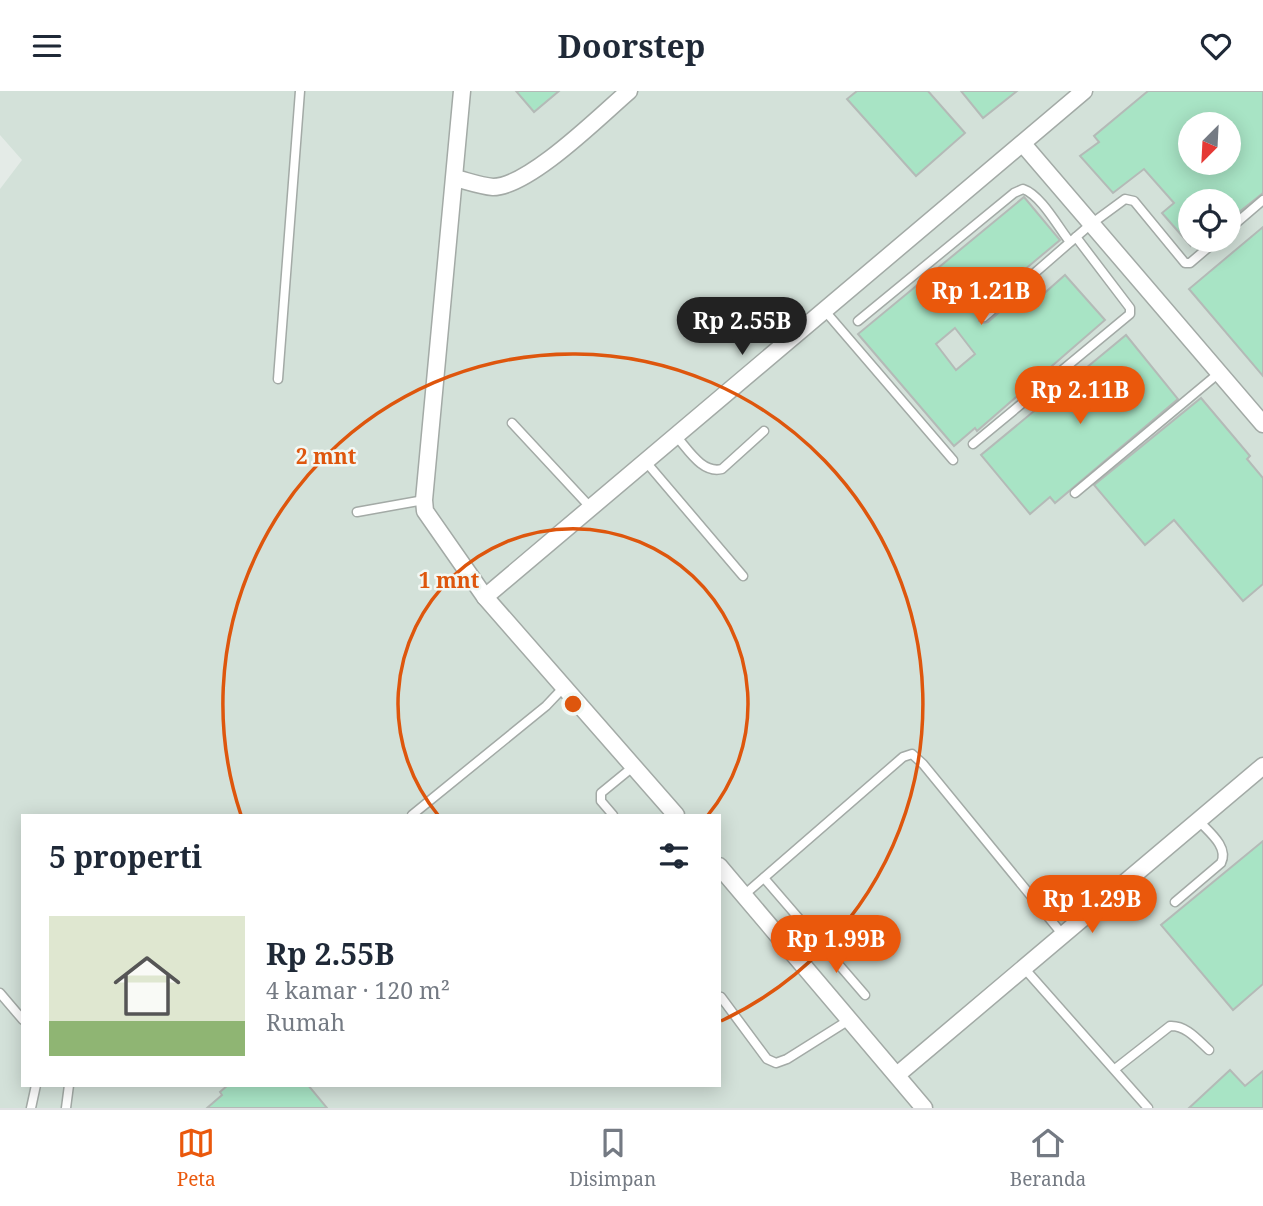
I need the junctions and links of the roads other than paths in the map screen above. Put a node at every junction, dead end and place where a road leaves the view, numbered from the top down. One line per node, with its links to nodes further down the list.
1 (300, 91): 16 (lane)
2 (462, 91): 6 (street)
3 (629, 91): 6 (street)
4 (1084, 91): 5 (street)
5 (1023, 144): 9 (street); 12 (street)
6 (455, 178): 25 (street)
7 (1263, 200): 8 (lane)
8 (1241, 219)
9 (1091, 224): 10 (lane); 11 (lane); 15 (street)
10 (1073, 239): 13 (lane); 14 (lane); 21 (lane)
11 (1203, 252)
12 (825, 311): 20 (street); 22 (lane)
13 (984, 317)
14 (858, 321)
15 (1219, 373): 18 (street); 24 (lane)
16 (278, 379)
17 (512, 423): 26 (lane)
18 (1263, 423)
19 (764, 431): 20 (lane)
20 (676, 436): 23 (street)
21 (973, 444)
22 (953, 460)
23 (646, 462): 26 (street); 28 (lane)
24 (1075, 493)
25 (424, 500): 27 (lane); 29 (street)
26 (591, 508): 29 (street)
27 (357, 512)
28 (743, 576)
29 (485, 597): 30 (street)
30 (564, 687): 31 (street); 33 (lane)
31 (634, 766): 34 (lane); 35 (street)
32 (1263, 766): 36 (street)
33 (413, 814)
34 (612, 814)
35 (675, 814)
36 (1199, 821): 40 (lane); 41 (street)
37 (721, 870): 39 (street)
38 (764, 878): 39 (lane); 41 (lane); 44 (lane)
39 (744, 895): 47 (street)
40 (1175, 902)
41 (1063, 935): 42 (street)
42 (1024, 968): 49 (lane); 50 (street)
43 (0, 993): 46 (lane)
44 (865, 995)
45 (721, 997): 47 (lane)
46 (21, 1018)
47 (849, 1020): 50 (street)
48 (1209, 1050): 49 (lane)
49 (1115, 1069): 56 (lane)
50 (897, 1075): 55 (street)
51 (36, 1087): 53 (lane)
52 (69, 1087): 54 (lane)
53 (31, 1108)
54 (66, 1108)
55 (924, 1108)
56 (1149, 1108)

